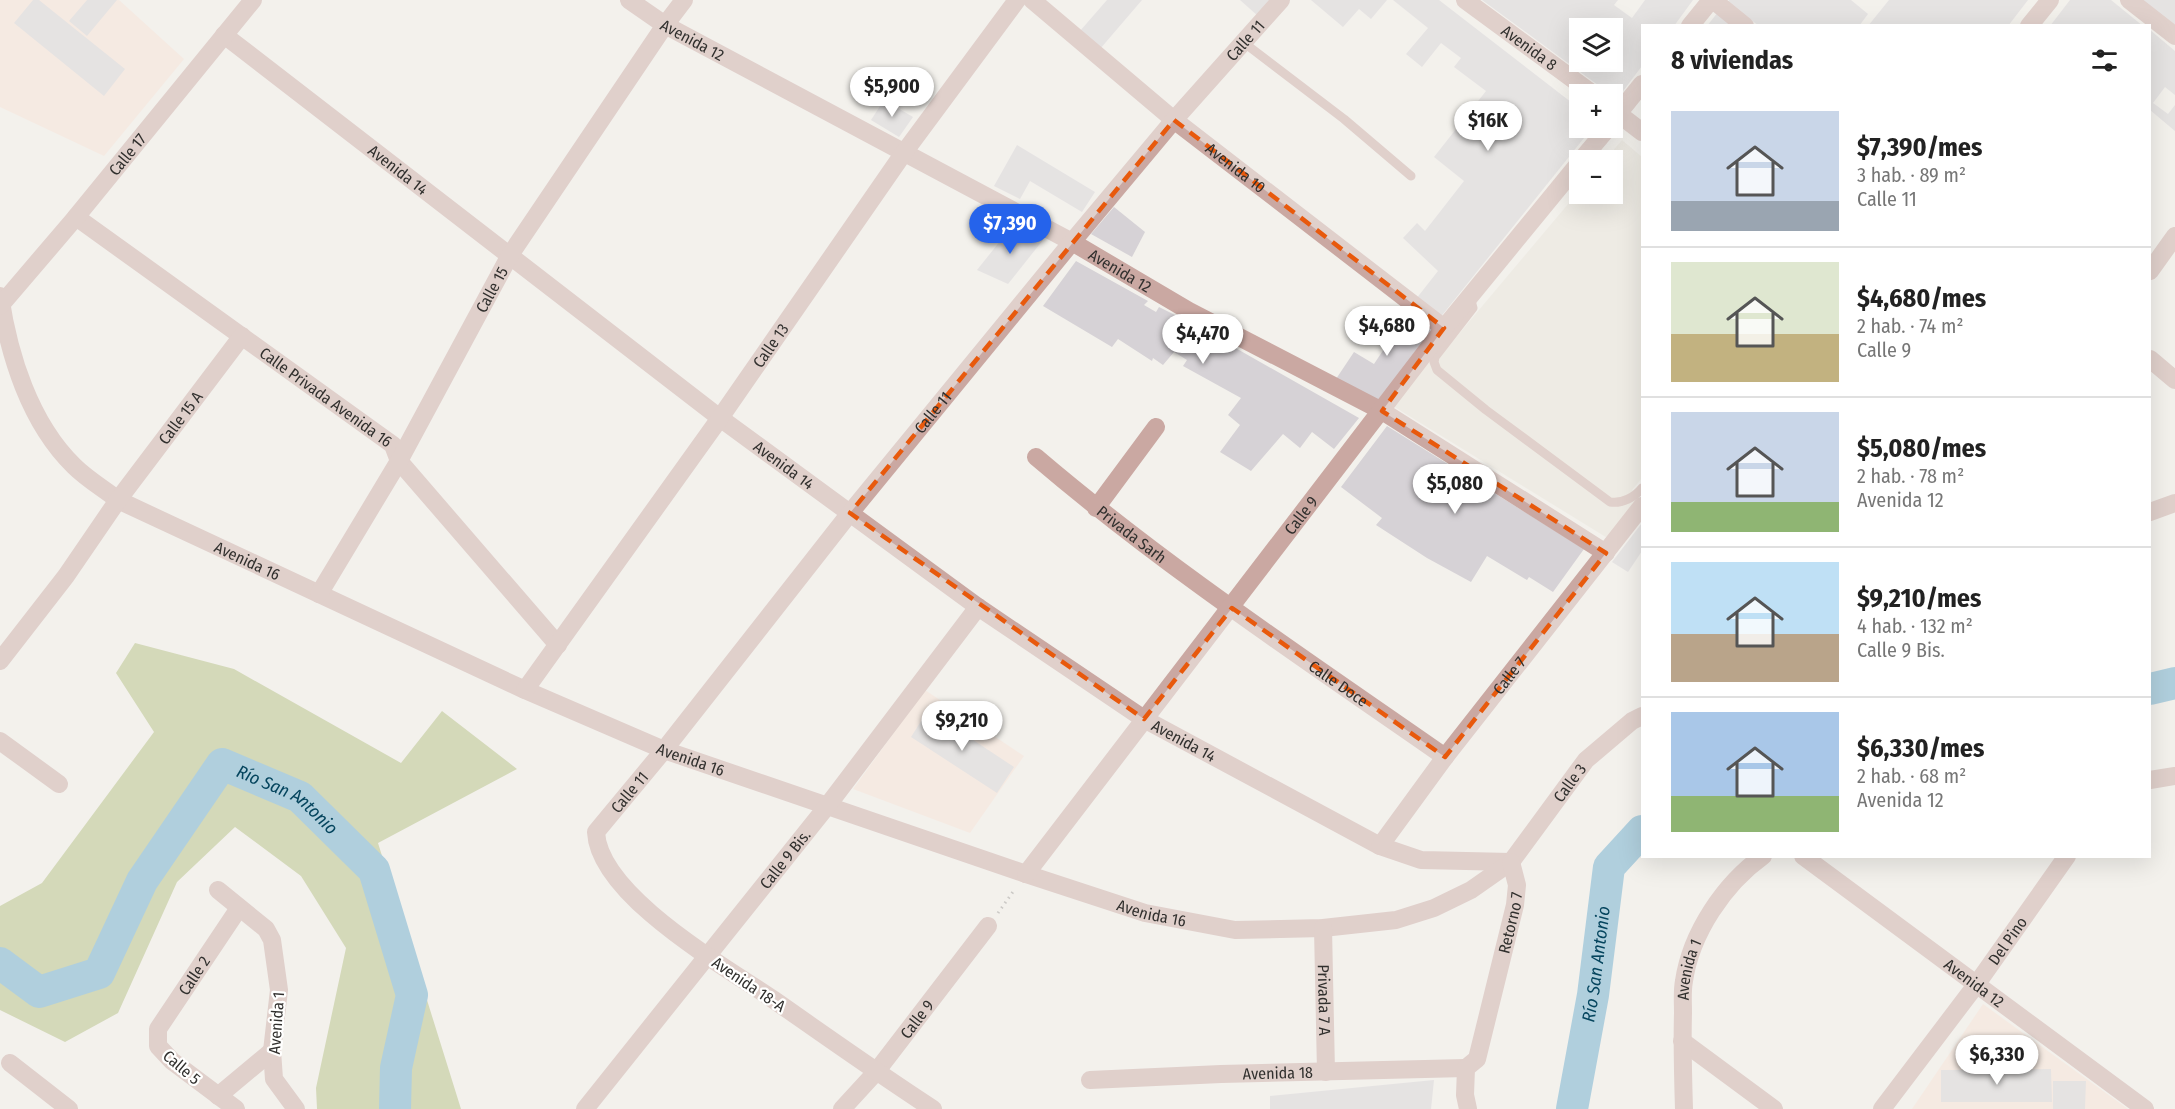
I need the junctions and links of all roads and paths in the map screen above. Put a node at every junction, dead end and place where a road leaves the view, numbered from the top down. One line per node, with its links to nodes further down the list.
1 (253, 0): 15 (street, Calle 17)
2 (629, 0): 14 (street, Avenida 12)
3 (684, 0): 14 (street, Calle 15)
4 (1017, 0): 26 (street, Calle 13)
5 (1032, 0): 21 (street, Avenida 10)
6 (1281, 0): 17 (street, Calle 11)
7 (1465, 0): 18 (street, Avenida 8)
8 (1712, 0): 11 (street); 12 (street)
9 (2050, 0): 13 (street)
10 (2129, 0): 16 (street)
11 (1692, 24)
12 (1742, 24)
13 (2032, 24)
14 (665, 26): 26 (street, Avenida 12); 32 (street, Calle 15)
15 (224, 35): 29 (street, Calle 17); 32 (street, Avenida 14)
16 (2175, 36)
17 (1243, 42): 21 (street, Calle 11); 28 (lane)
18 (1579, 84)
19 (1641, 85): 20 (street, Calle 9)
20 (1623, 106)
21 (1174, 120): 31 (street, Calle 11); 36 (street, Avenida 10)
22 (1623, 123): 23 (street)
23 (1641, 132)
24 (1598, 138): 25 (street, Calle 9)
25 (1588, 150)
26 (903, 154): 31 (street, Avenida 12); 41 (street, Calle 13)
27 (1569, 175): 34 (street, Calle 9)
28 (1411, 176)
29 (75, 217): 35 (street, Calle 17); 37 (street, Calle Privada Avenida 16)
30 (2175, 236): 33 (street)
31 (1072, 242): 40 (street, Avenida 12); 51 (street, Calle 11)
32 (510, 255): 41 (street, Avenida 14); 44 (street, Calle 15)
33 (2151, 270)
34 (1470, 297): 36 (street, Calle 9); 45 (lane)
35 (0, 302): 46 (street, Avenida 16)
36 (1444, 328): 40 (street, Calle 9)
37 (242, 336): 44 (street, Calle Privada Avenida 16); 46 (street, Calle 15 A)
38 (2151, 360): 39 (street)
39 (2175, 380)
40 (1382, 411): 52 (street, Avenida 12); 55 (street, Calle 9)
41 (720, 418): 51 (street, Avenida 14); 56 (street, Calle 13)
42 (1156, 427): 49 (street)
43 (1036, 457): 49 (street, Privada Sarh)
44 (399, 461): 53 (street, Calle 15); 56 (street, Calle Privada Avenida 16)
45 (1641, 489)
46 (118, 500): 53 (street, Avenida 16); 57 (street, Calle 15 A)
47 (2175, 503): 50 (street)
48 (1641, 507): 52 (street, Calle 7)
49 (1096, 508): 55 (street, Privada Sarh)
50 (2151, 512)
51 (850, 513): 54 (street, Avenida 14); 62 (street, Calle 11)
52 (1606, 553): 63 (street, Calle 7)
53 (319, 594): 58 (street, Avenida 16)
54 (978, 607): 60 (street, Avenida 14); 67 (street, Calle 9 Bis.)
55 (1232, 608): 60 (street, Calle 9); 63 (street, Calle Doce)
56 (558, 645): 58 (street, Calle 13)
57 (0, 661)
58 (525, 690): 62 (street, Avenida 16)
59 (1641, 716): 73 (street, Calle 3)
60 (1144, 719): 69 (street, Avenida 14); 74 (street, Calle 9)
61 (0, 741): 66 (street)
62 (664, 750): 67 (street, Avenida 16); 68 (street, Calle 11)
63 (1445, 757): 69 (street, Calle 7)
64 (2175, 776): 65 (street)
65 (2151, 780)
66 (59, 784)
67 (828, 805): 74 (street, Avenida 16); 79 (street, Calle 9 Bis.)
68 (596, 832): 79 (street, Avenida 18-A)
69 (1380, 846): 73 (street)
70 (1760, 858): 81 (street, Avenida 1)
71 (1806, 858): 80 (street, Avenida 12)
72 (2066, 858): 80 (street, Del Pino)
73 (1511, 862): 78 (street, Avenida 16); 85 (street, Retorno 7)
74 (1026, 874): 77 (path); 78 (street, Avenida 16)
75 (218, 890): 76 (street, Avenida 1)
76 (239, 908): 82 (street, Calle 2); 83 (street, Avenida 1)
77 (988, 926): 86 (street, Calle 9)
78 (1323, 928): 87 (street, Privada 7 A)
79 (707, 957): 86 (street, Avenida 18-A); 93 (street, Calle 9 Bis.)
80 (1976, 985): 99 (street, Del Pino); 100 (street, Avenida 12)
81 (1682, 1041): 97 (street, Avenida 1); 98 (street)
82 (158, 1046): 89 (street, Calle 5)
83 (272, 1051): 89 (street); 92 (street, Avenida 1)
84 (10, 1063): 90 (street)
85 (1466, 1068): 87 (street, Avenida 18); 96 (street)
86 (876, 1072): 94 (street, Calle 9); 95 (street, Avenida 18-A)
87 (1326, 1072): 88 (street, Avenida 18)
88 (1090, 1080)
89 (218, 1096): 91 (street, Calle 5)
90 (69, 1109)
91 (236, 1109)
92 (296, 1109)
93 (585, 1109)
94 (842, 1109)
95 (933, 1109)
96 (1468, 1109)
97 (1684, 1109)
98 (1774, 1109)
99 (1882, 1109)
100 (2145, 1109)

